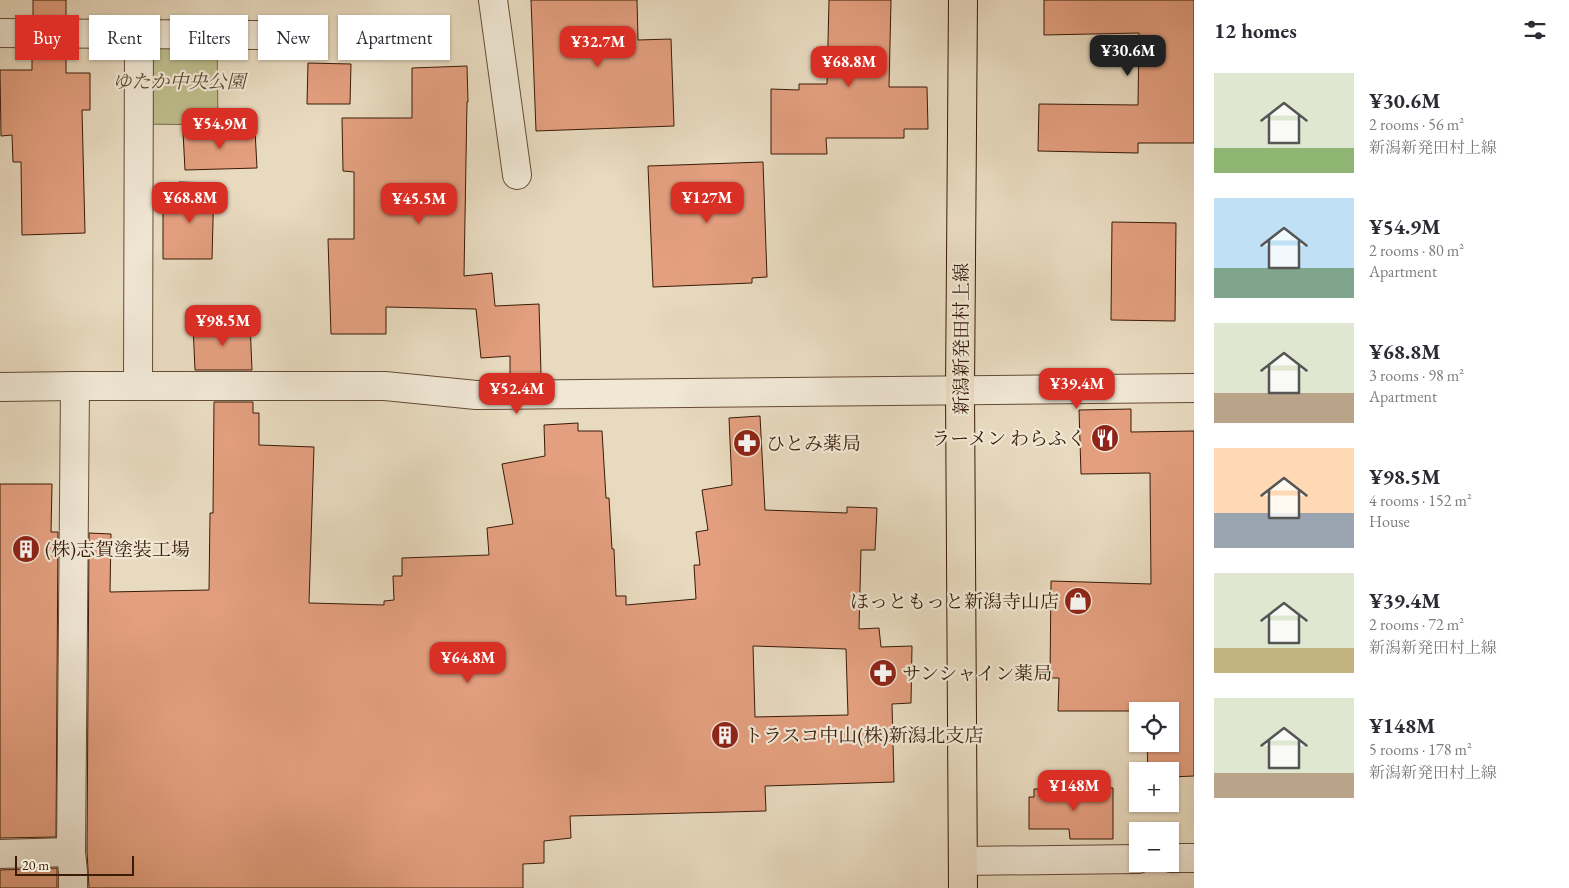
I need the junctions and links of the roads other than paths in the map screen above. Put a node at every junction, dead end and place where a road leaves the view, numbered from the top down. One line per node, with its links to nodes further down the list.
1 (493, 0): 8 (street)
2 (963, 0): 13 (main road, 新潟新発田村上線)
3 (0, 33): 4 (street)
4 (89, 34)
5 (160, 35): 6 (street)
6 (258, 35)
7 (139, 60): 10 (street)
8 (518, 175)
9 (75, 386): 10 (street); 11 (street); 14 (street)
10 (138, 386): 13 (street)
11 (0, 387)
12 (1194, 388): 13 (street)
13 (960, 390): 19 (main road, 新潟新発田村上線)
14 (71, 852): 15 (street); 20 (street)
15 (0, 854)
16 (1179, 858): 17 (street)
17 (1194, 858)
18 (1129, 859): 19 (street)
19 (963, 861): 21 (main road, 新潟新発田村上線)
20 (73, 888)
21 (963, 888)

